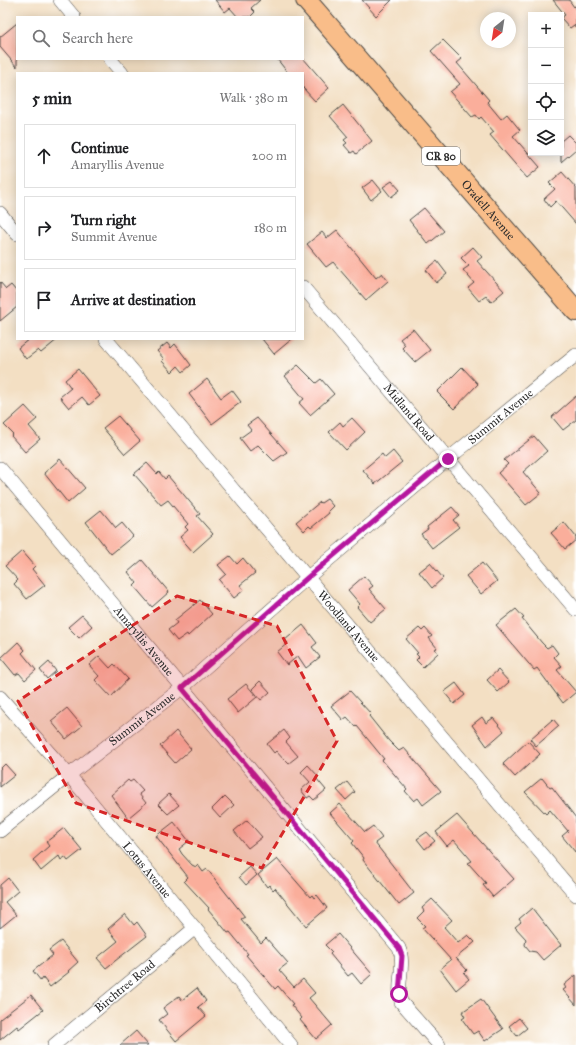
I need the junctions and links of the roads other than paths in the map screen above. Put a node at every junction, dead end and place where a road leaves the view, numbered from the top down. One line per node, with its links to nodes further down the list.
1 (60, 0): 3 (street)
2 (310, 1): 9 (main road, Oradell Avenue / CR 80)
3 (73, 16)
4 (111, 60): 5 (street)
5 (121, 72)
6 (0, 214): 7 (street)
7 (16, 233)
8 (304, 288): 12 (street, Midland Road)
9 (576, 311)
10 (107, 340): 14 (street, Woodland Avenue)
11 (576, 355): 12 (street, Summit Avenue)
12 (448, 459): 14 (street, Summit Avenue); 15 (street, Midland Road)
13 (0, 468): 16 (street, Amaryllis Avenue)
14 (307, 578): 16 (street, Summit Avenue); 20 (street, Woodland Avenue)
15 (576, 610)
16 (182, 688): 18 (street, Summit Avenue); 24 (street, Amaryllis Avenue)
17 (0, 697): 18 (street, Lotus Avenue)
18 (69, 775): 19 (street, Summit Avenue); 21 (street, Lotus Avenue)
19 (0, 831)
20 (576, 895)
21 (195, 928): 22 (street, Birchtree Road); 23 (street, Lotus Avenue)
22 (54, 1045)
23 (292, 1045)
24 (439, 1045)

